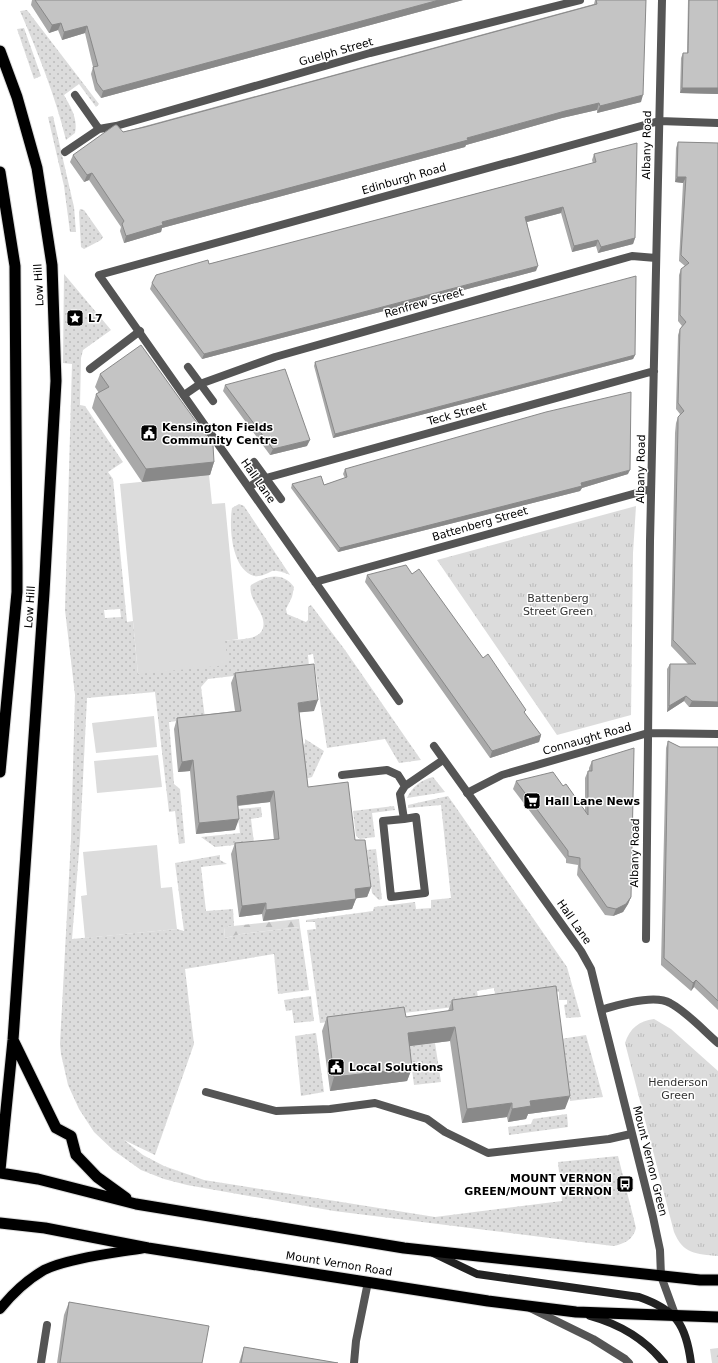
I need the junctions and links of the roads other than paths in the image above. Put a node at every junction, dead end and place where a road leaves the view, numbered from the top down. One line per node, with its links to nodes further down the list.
1 (580, 0): 7 (street, Guelph Street)
2 (662, 0): 5 (street, Albany Road)
3 (0, 51): 38 (highway, Low Hill)
4 (75, 95): 7 (street)
5 (659, 121): 6 (street, Edinburgh Road); 10 (street, Albany Road); 11 (street, Edinburgh Road)
6 (718, 123)
7 (99, 129): 8 (street, Guelph Street)
8 (65, 152)
9 (0, 172): 29 (highway, Low Hill)
10 (656, 258): 15 (street, Albany Road); 16 (street, Renfrew Street)
11 (99, 275): 12 (street, Hall Lane)
12 (140, 331): 14 (street); 17 (street, Hall Lane)
13 (188, 367): 16 (street)
14 (90, 369)
15 (654, 371): 20 (street, Teck Street); 22 (street, Albany Road)
16 (200, 384): 17 (street, Renfrew Street); 18 (street)
17 (184, 395): 21 (street, Hall Lane)
18 (213, 401)
19 (254, 462): 20 (street)
20 (266, 478): 21 (street, Teck Street); 23 (street)
21 (249, 488): 24 (street, Hall Lane)
22 (651, 489): 24 (street, Battenberg Street); 26 (street, Albany Road)
23 (281, 499)
24 (315, 582): 25 (street, Hall Lane)
25 (399, 701)
26 (648, 733): 27 (street, Connaught Road); 34 (street, Connaught Road); 36 (street, Albany Road)
27 (718, 734)
28 (434, 746): 30 (street, Hall Lane)
29 (1, 753): 31 (highway, Low Hill)
30 (443, 760): 33 (street); 34 (street, Hall Lane)
31 (0, 772)
32 (342, 775): 33 (street)
33 (405, 786): 35 (street)
34 (468, 793): 37 (street, Hall Lane)
35 (404, 819): 35 (street)
36 (646, 939)
37 (601, 1010): 39 (street); 41 (street, Mount Vernon Green)
38 (12, 1040): 42 (highway, Low Hill); 43 (highway)
39 (718, 1043)
40 (206, 1092): 41 (street)
41 (631, 1134): 47 (street, Mount Vernon Green)
42 (0, 1172): 43 (highway)
43 (136, 1204): 46 (highway)
44 (0, 1223): 45 (highway, Mount Vernon Road)
45 (148, 1248): 49 (highway, Mount Vernon Road); 51 (main road)
46 (425, 1250): 47 (highway); 53 (main road)
47 (661, 1276): 48 (highway); 53 (street, Mount Vernon Green)
48 (718, 1280)
49 (368, 1282): 50 (highway, Mount Vernon Road); 57 (street)
50 (525, 1306): 52 (highway, Mount Vernon Road); 58 (street)
51 (0, 1309)
52 (576, 1312): 53 (highway, Mount Vernon Road); 59 (main road)
53 (676, 1317): 54 (highway, Mount Vernon Road); 60 (main road)
54 (718, 1317)
55 (47, 1325): 56 (street)
56 (41, 1363)
57 (354, 1363)
58 (629, 1363)
59 (664, 1363)
60 (691, 1363)

